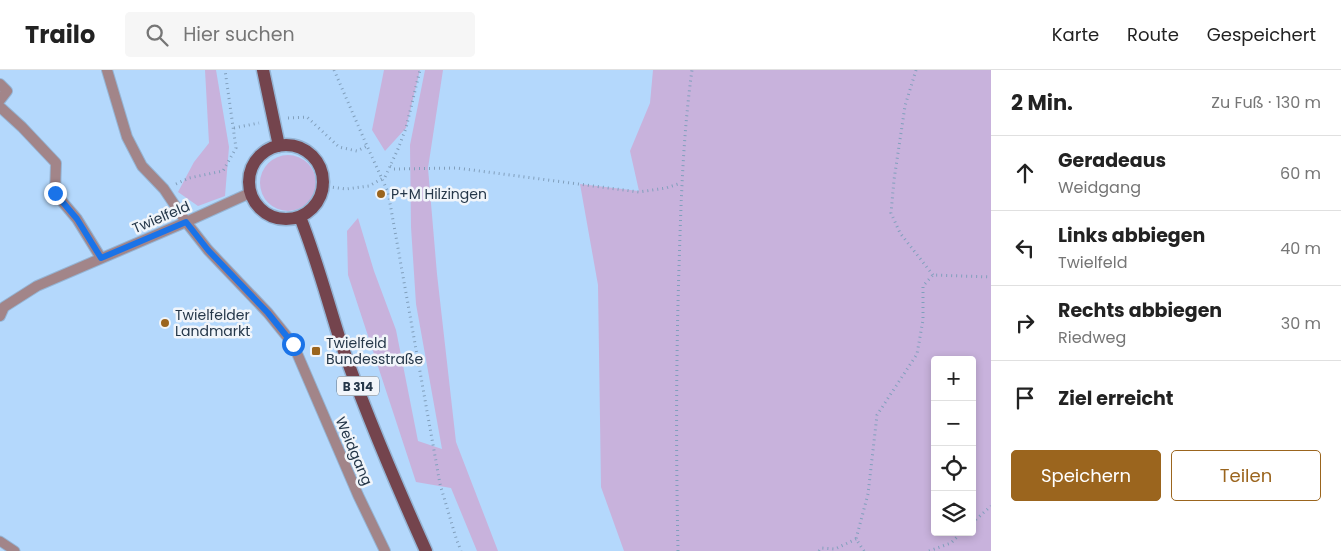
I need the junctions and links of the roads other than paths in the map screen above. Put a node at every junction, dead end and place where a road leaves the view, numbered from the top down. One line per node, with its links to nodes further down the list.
1 (107, 70): 9 (street, Weidgang)
2 (263, 70): 6 (main road)
3 (0, 84): 4 (street)
4 (0, 100)
5 (0, 107): 10 (street)
6 (279, 146): 7 (main road); 8 (main road)
7 (250, 193): 8 (main road); 9 (street, Twielfeld)
8 (300, 217): 15 (main road, B 314)
9 (186, 222): 10 (street, Twielfeld); 14 (street, Weidgang)
10 (101, 258): 11 (street, Twielfeld)
11 (1, 309)
12 (0, 541): 13 (lane)
13 (15, 551)
14 (385, 551)
15 (426, 551)

